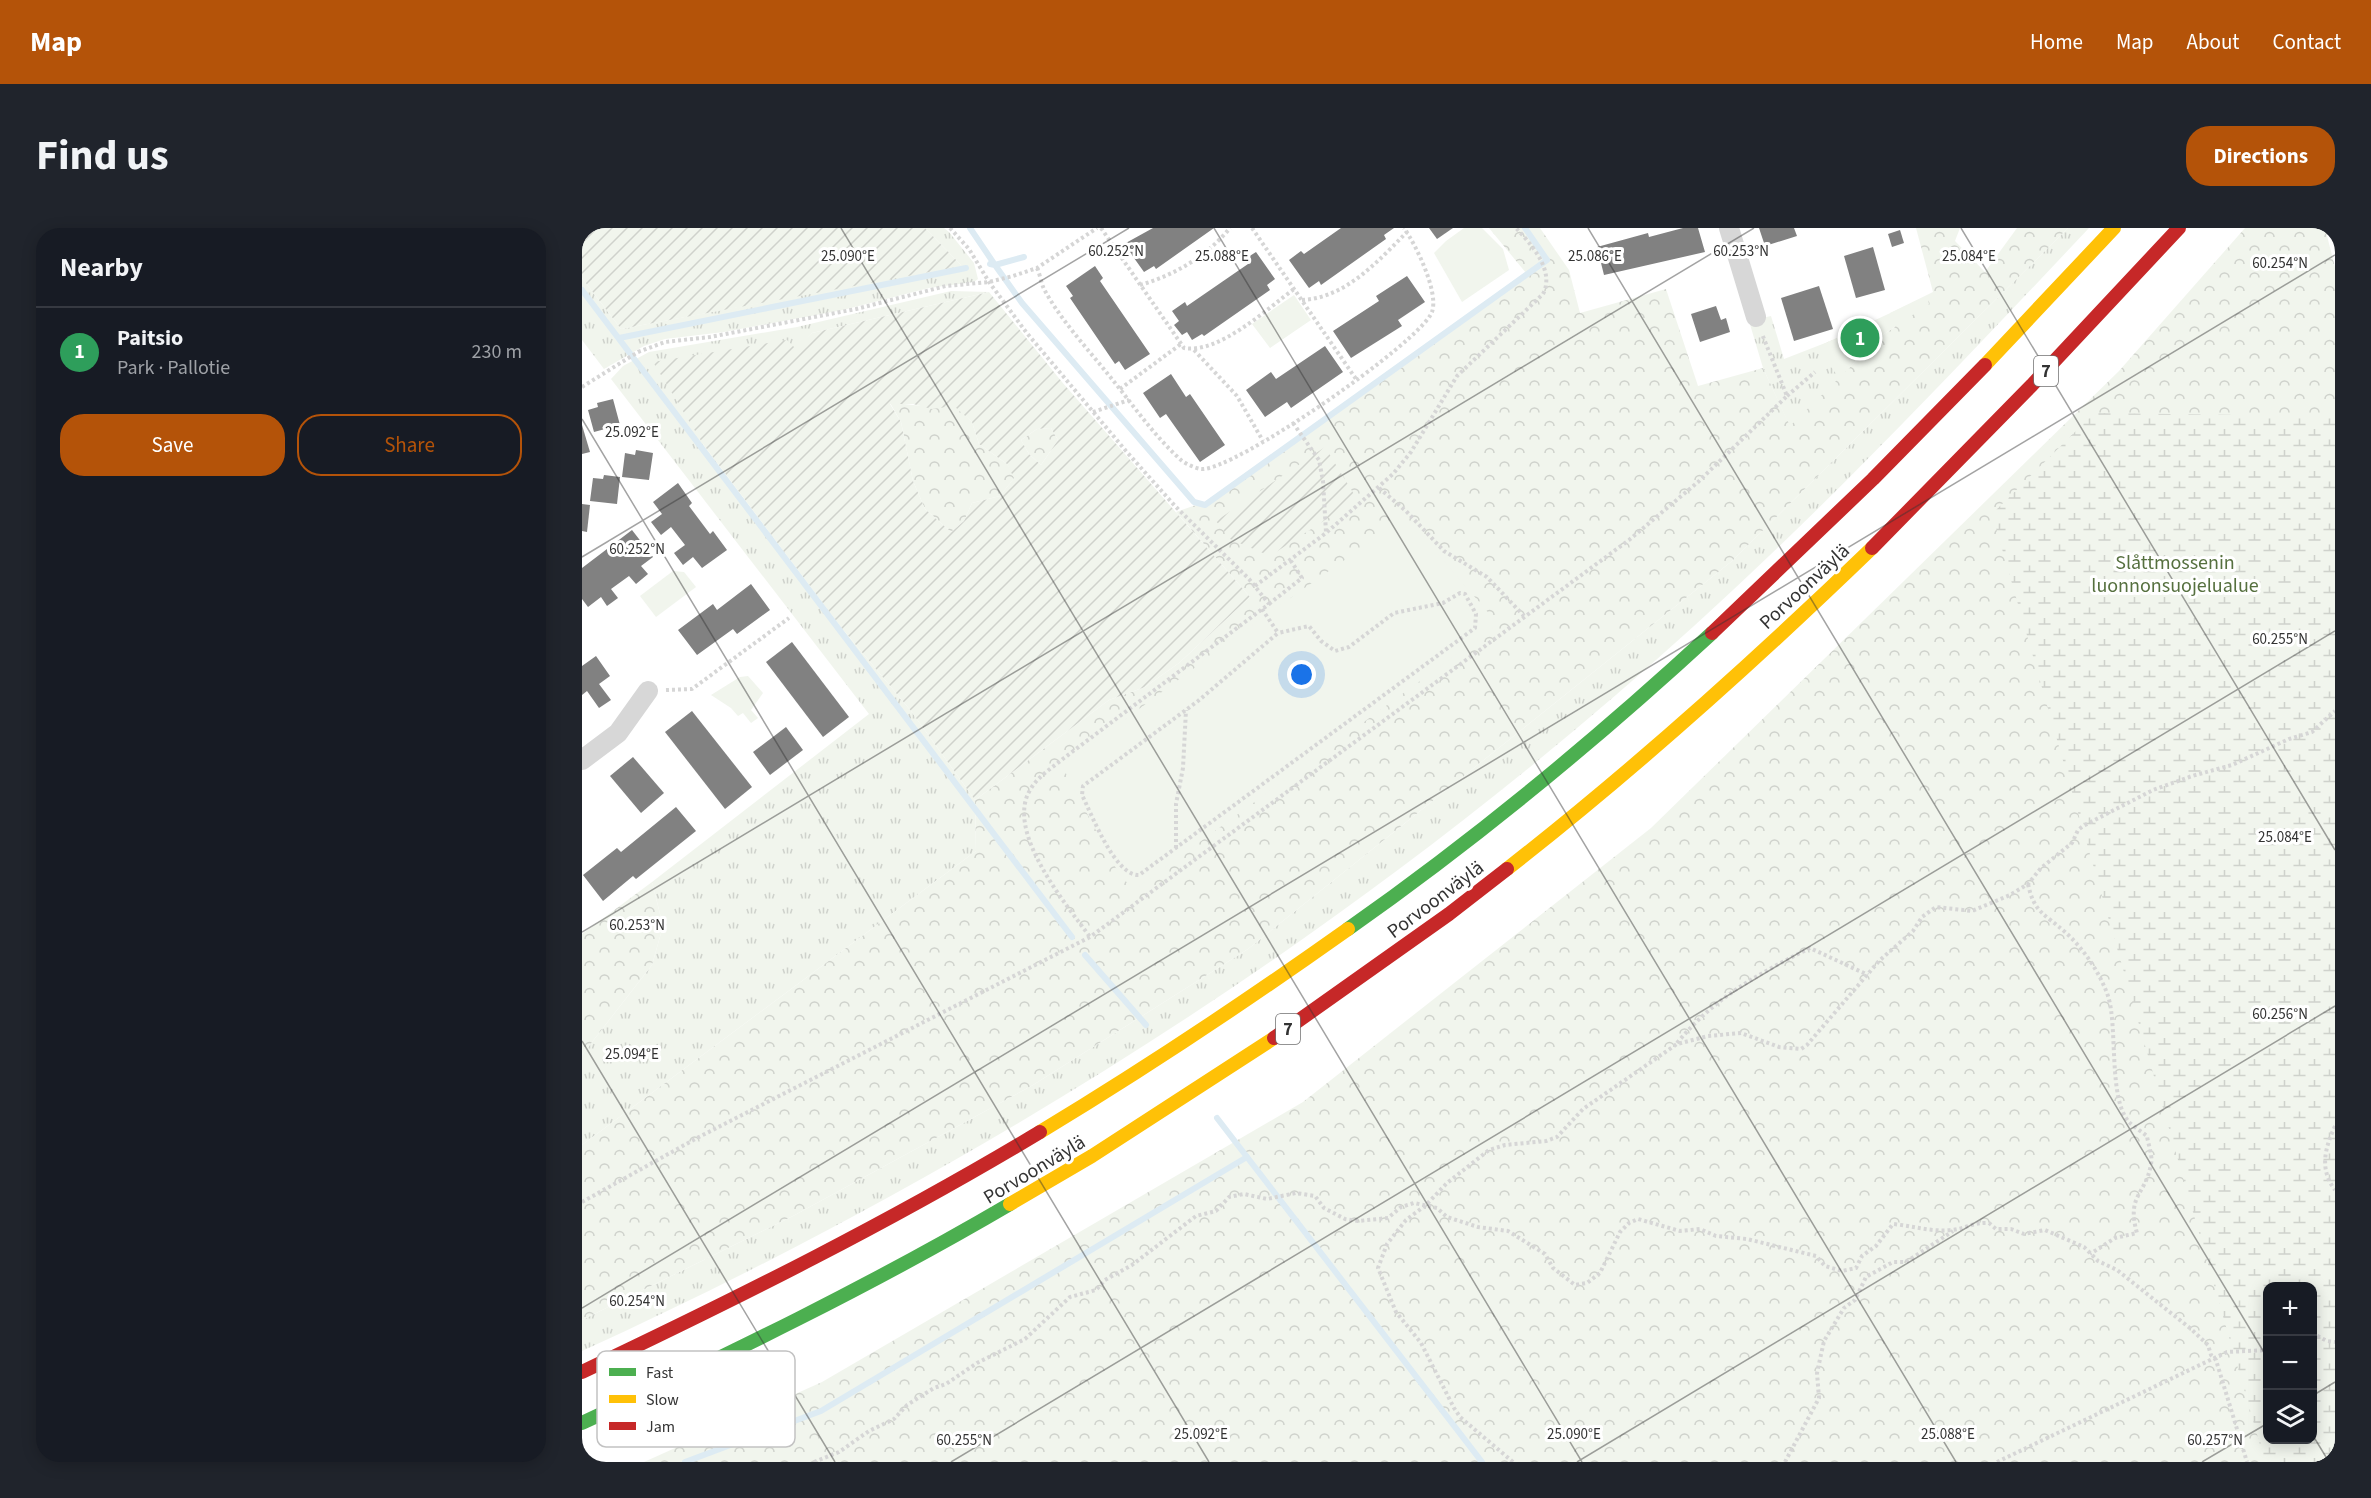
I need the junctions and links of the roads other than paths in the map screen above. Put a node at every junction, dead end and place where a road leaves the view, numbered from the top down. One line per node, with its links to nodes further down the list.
1 (1730, 228): 4 (street)
2 (2114, 228): 7 (highway, Porvoonväylä / 7)
3 (2179, 228): 8 (highway, Porvoonväylä / 7)
4 (1756, 317)
5 (648, 691): 6 (street)
6 (582, 760)
7 (626, 1351)
8 (735, 1351)
9 (597, 1365): 10 (highway, Porvoonväylä / 7)
10 (582, 1372)
11 (597, 1416): 12 (highway, Porvoonväylä / 7)
12 (582, 1423)

